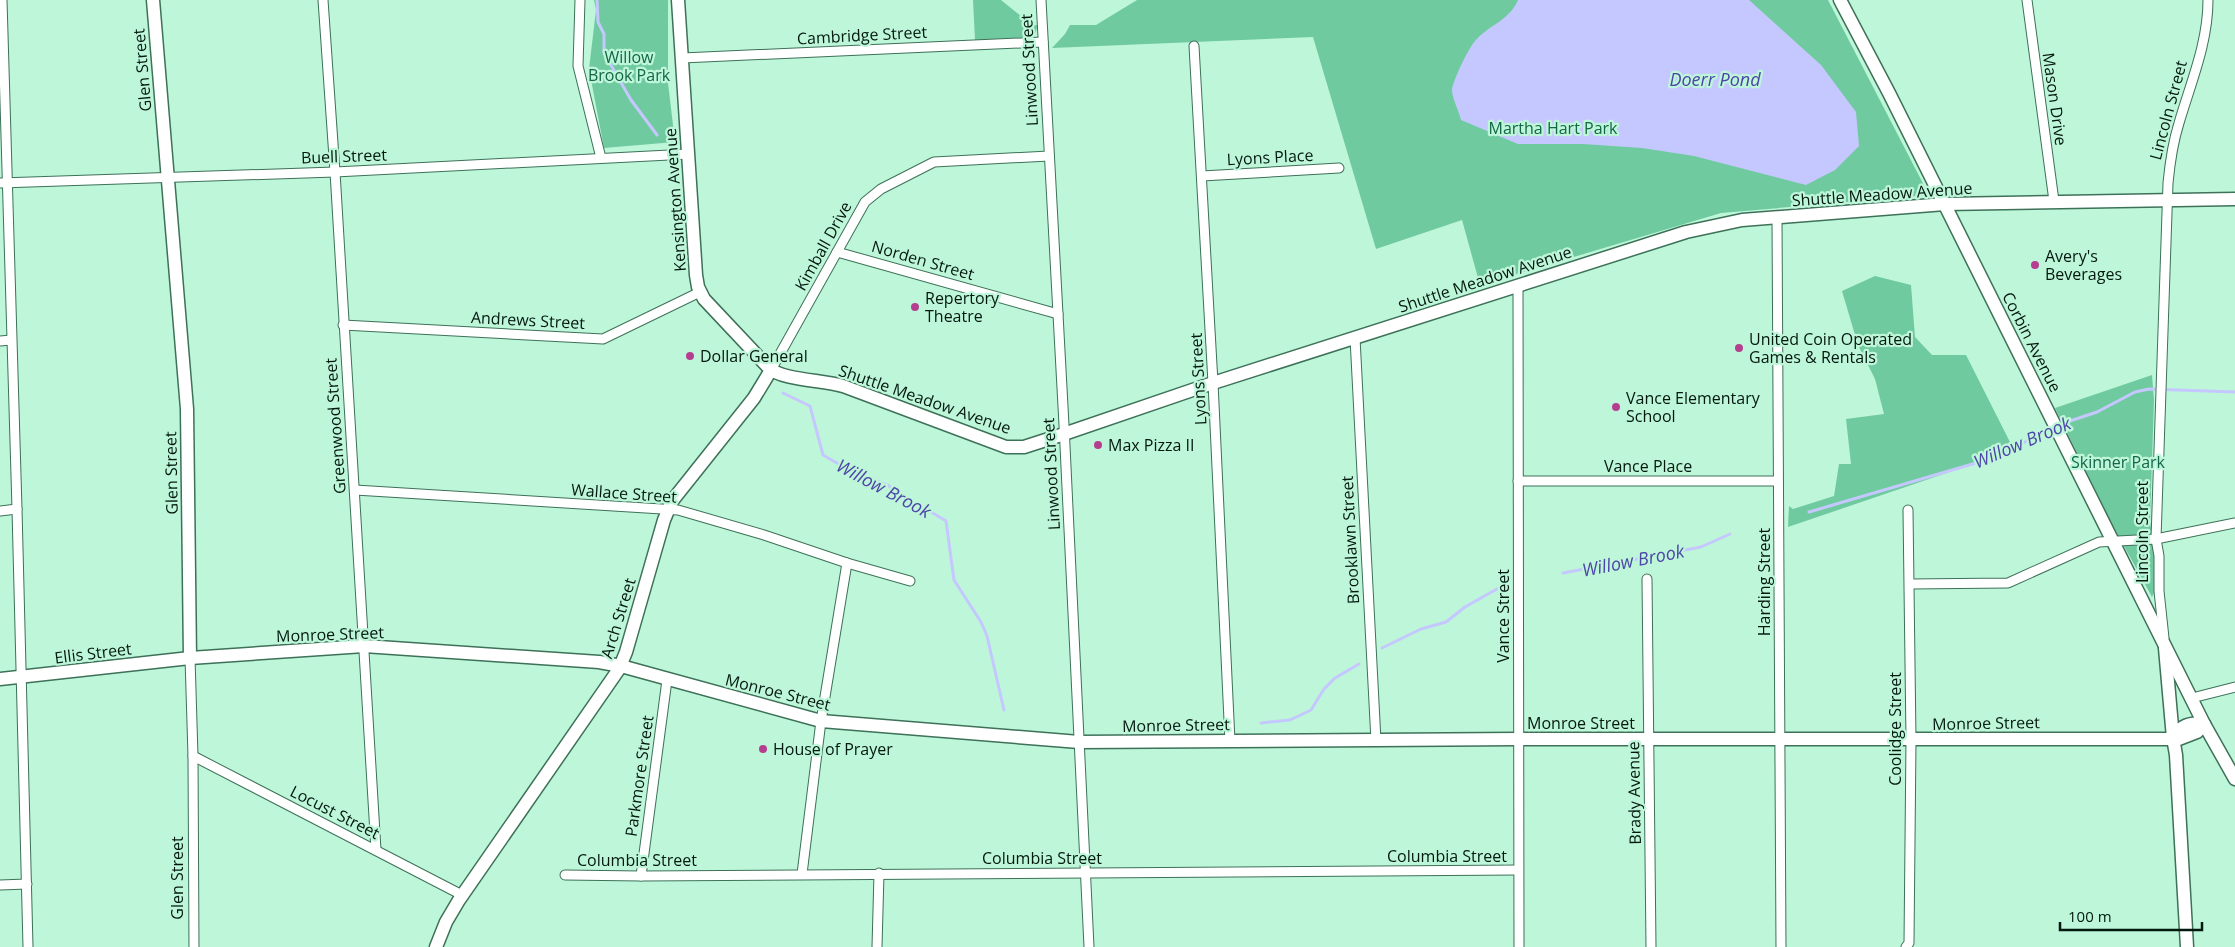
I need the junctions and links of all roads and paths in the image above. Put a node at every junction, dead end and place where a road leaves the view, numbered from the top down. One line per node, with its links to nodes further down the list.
1 (2, 0): 20 (street)
2 (153, 0): 18 (street, Glen Street)
3 (323, 0): 17 (street, Greenwood Street)
4 (580, 0): 15 (street)
5 (678, 0): 12 (street, Kensington Avenue)
6 (1041, 0): 10 (street, Linwood Street)
7 (1840, 0): 24 (street, Corbin Avenue)
8 (2027, 0): 23 (street, Mason Drive)
9 (2208, 0): 22 (street, Lincoln Street)
10 (1043, 42): 12 (street, Cambridge Street); 14 (street, Linwood Street)
11 (1194, 46): 19 (street, Lyons Street)
12 (682, 58): 13 (street, Kensington Avenue)
13 (688, 154): 15 (street, Buell Street); 28 (street, Kensington Avenue)
14 (1049, 156): 26 (street, Kimball Drive); 29 (street, Linwood Street)
15 (601, 158): 17 (street, Buell Street)
16 (1339, 168): 19 (street, Lyons Place)
17 (335, 172): 18 (street, Buell Street); 30 (street, Greenwood Street)
18 (167, 176): 20 (street, Buell Street); 53 (street, Glen Street)
19 (1202, 176): 35 (street, Lyons Street)
20 (4, 183): 32 (street)
21 (2235, 199): 22 (street, Shuttle Meadow Avenue)
22 (2168, 200): 23 (street, Shuttle Meadow Avenue); 45 (street, Lincoln Street)
23 (2054, 201): 24 (street, Shuttle Meadow Avenue)
24 (1945, 204): 25 (street, Shuttle Meadow Avenue); 46 (street, Corbin Avenue)
25 (1777, 218): 27 (street, Shuttle Meadow Avenue); 38 (street, Harding Street)
26 (837, 252): 29 (street, Norden Street); 34 (street, Kimball Drive)
27 (1518, 285): 31 (street, Shuttle Meadow Avenue); 37 (street, Vance Street)
28 (700, 292): 30 (street, Andrews Street); 34 (street, Kensington Avenue)
29 (1058, 314): 36 (street, Linwood Street)
30 (343, 325): 39 (street, Greenwood Street)
31 (1354, 338): 35 (street, Shuttle Meadow Avenue); 68 (street, Brooklawn Street)
32 (11, 340): 33 (street); 40 (street)
33 (0, 341)
34 (771, 370): 36 (street, Shuttle Meadow Avenue); 42 (street, Arch Street)
35 (1214, 383): 36 (street, Shuttle Meadow Avenue); 67 (street, Lyons Street)
36 (1064, 434): 69 (street, Linwood Street)
37 (1518, 481): 38 (street, Vance Place); 63 (street, Vance Street)
38 (1778, 481): 65 (street, Harding Street)
39 (355, 490): 42 (street, Wallace Street); 52 (street, Greenwood Street)
40 (17, 509): 41 (street); 55 (street)
41 (0, 510)
42 (668, 510): 47 (street, Wallace Street); 54 (street, Arch Street)
43 (1908, 510): 50 (street, Coolidge Street)
44 (2235, 523): 45 (street)
45 (2156, 539): 46 (street); 51 (street, Lincoln Street)
46 (2113, 540): 50 (street); 51 (street, Corbin Avenue)
47 (848, 563): 49 (street, Wallace Street); 60 (street)
48 (1647, 579): 64 (street, Brady Avenue)
49 (910, 581)
50 (1910, 584): 66 (street, Coolidge Street)
51 (2164, 641): 59 (street, Corbin Avenue); 62 (street, Lincoln Street)
52 (364, 646): 53 (street, Monroe Street); 54 (street, Monroe Street); 72 (street, Greenwood Street)
53 (190, 658): 55 (street, Ellis Street); 70 (street, Glen Street)
54 (621, 666): 57 (street, Monroe Street); 81 (street, Arch Street)
55 (22, 677): 56 (street, Ellis Street); 79 (street)
56 (0, 680)
57 (667, 680): 60 (street, Monroe Street); 78 (street, Parkmore Street)
58 (2235, 687): 59 (street)
59 (2192, 698): 61 (street, Corbin Avenue)
60 (821, 722): 69 (street, Monroe Street); 77 (street)
61 (2204, 724): 62 (street); 71 (street, Corbin Avenue)
62 (2172, 738): 66 (street, Monroe Street); 91 (street, Lincoln Street)
63 (1518, 739): 64 (street, Monroe Street); 68 (street, Monroe Street); 73 (street, Vance Street)
64 (1648, 739): 65 (street, Monroe Street); 88 (street, Brady Avenue)
65 (1780, 739): 66 (street, Monroe Street); 89 (street, Harding Street)
66 (1911, 740): 90 (street, Coolidge Street)
67 (1230, 741): 68 (street, Monroe Street); 69 (street, Monroe Street)
68 (1376, 741)
69 (1079, 742): 75 (street, Linwood Street)
70 (193, 756): 72 (street, Locust Street); 83 (street, Glen Street)
71 (2235, 779)
72 (376, 850): 81 (street, Locust Street)
73 (1518, 870): 75 (street, Columbia Street); 87 (street, Vance Street)
74 (879, 873): 75 (street, Columbia Street); 77 (street, Columbia Street); 85 (street)
75 (1086, 873): 86 (street, Linwood Street)
76 (566, 874): 78 (street, Columbia Street)
77 (802, 874): 78 (street, Columbia Street)
78 (641, 876)
79 (27, 884): 80 (street); 82 (street)
80 (0, 885)
81 (462, 895): 84 (street, Arch Street)
82 (28, 947)
83 (194, 947)
84 (436, 947)
85 (877, 947)
86 (1089, 947)
87 (1519, 947)
88 (1651, 947)
89 (1781, 947)
90 (1906, 947)
91 (2187, 947)

